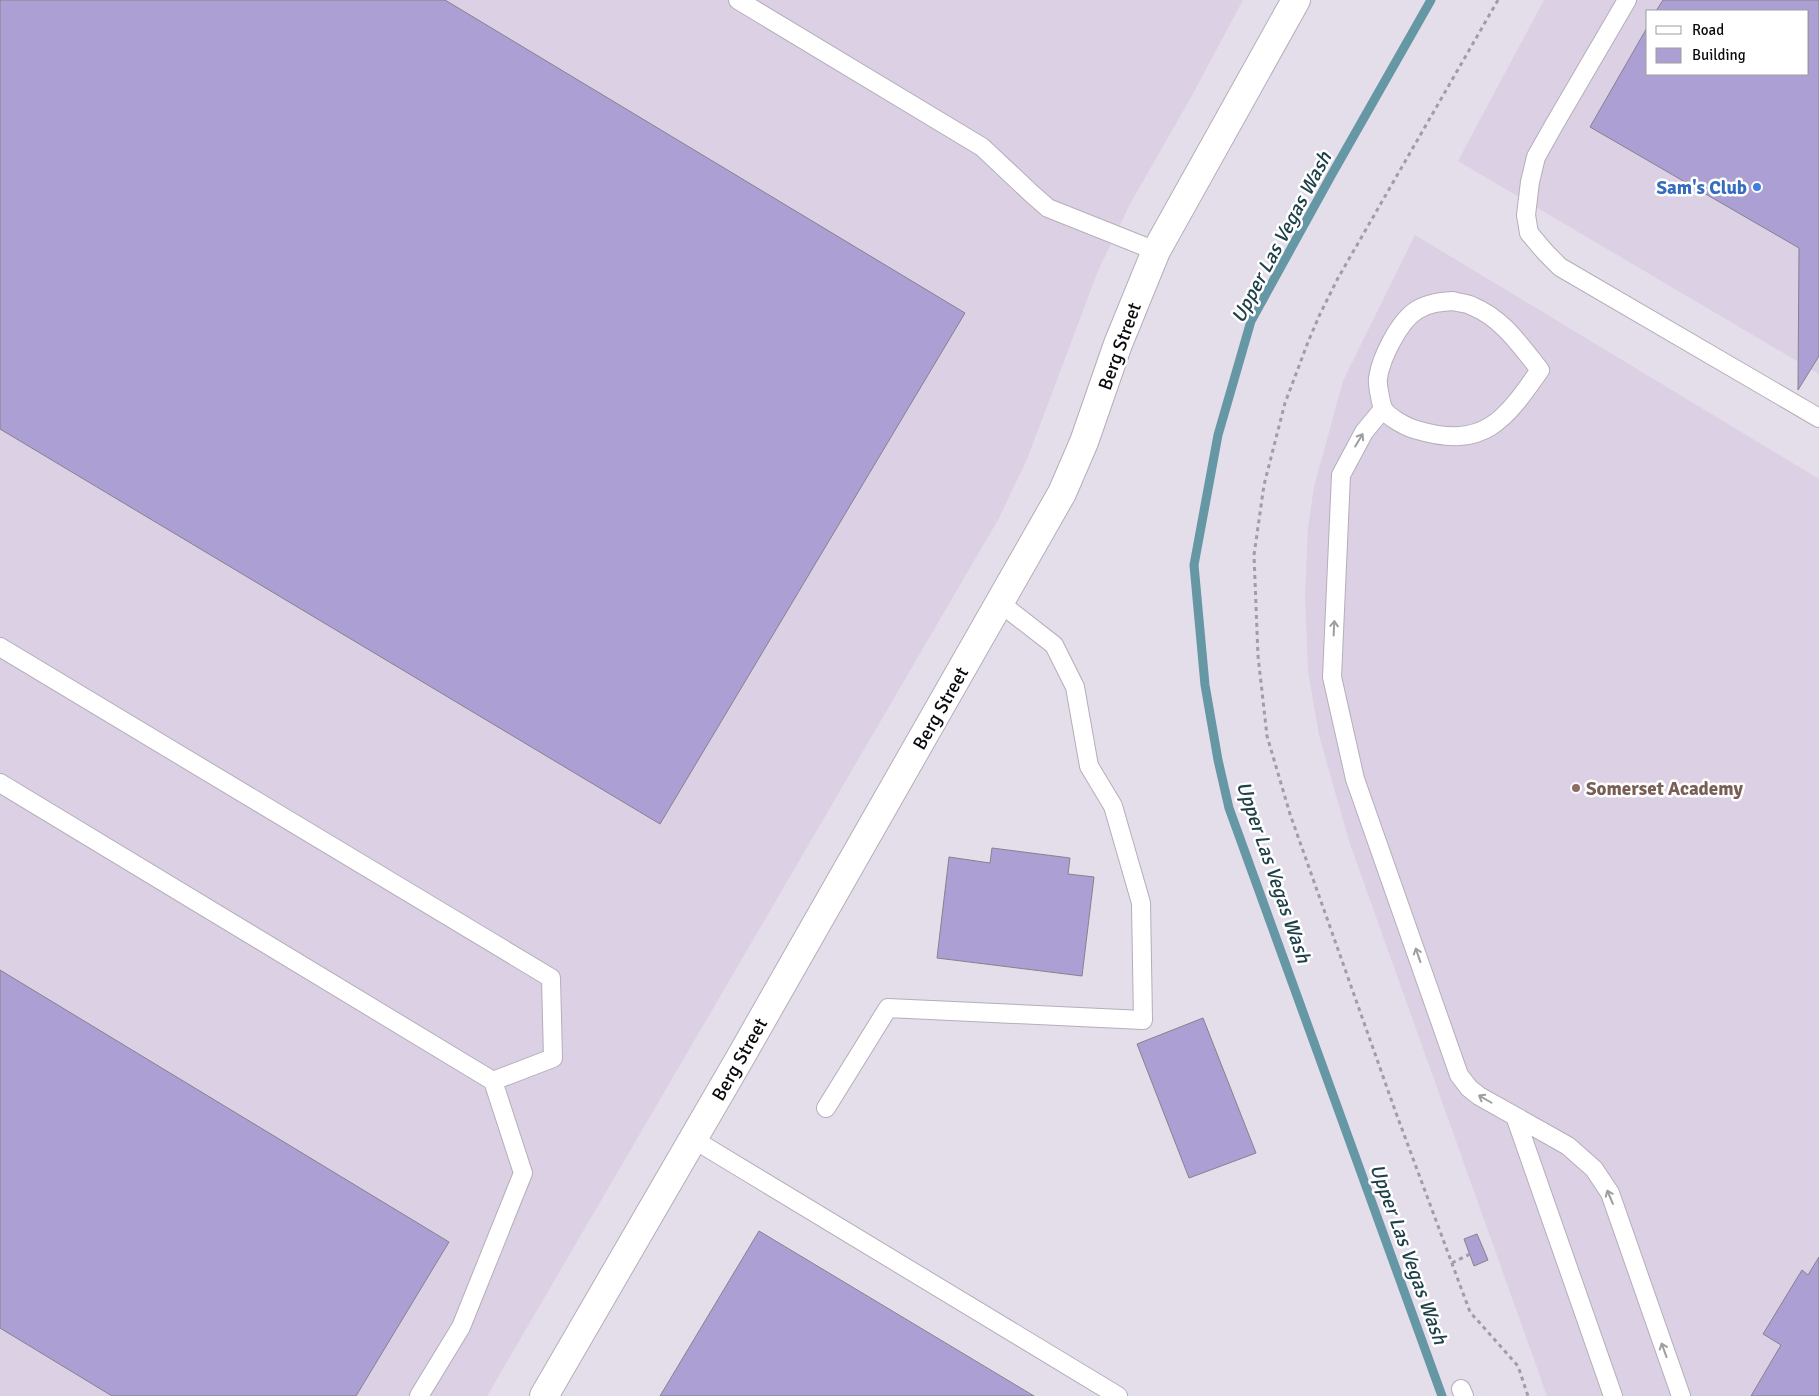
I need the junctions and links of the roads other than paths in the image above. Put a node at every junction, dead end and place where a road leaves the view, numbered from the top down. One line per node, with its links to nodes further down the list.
1 (738, 0): 4 (lane)
2 (1296, 0): 4 (street, Berg Street)
3 (1627, 0): 6 (lane)
4 (1156, 252): 7 (street, Berg Street)
5 (1383, 409): 5 (lane); 12 (lane, one-way to 5)
6 (1819, 418)
7 (1000, 603): 11 (lane); 13 (street, Berg Street)
8 (0, 647): 10 (lane)
9 (0, 784): 10 (lane)
10 (493, 1081): 14 (lane)
11 (826, 1108)
12 (1515, 1116): 17 (lane); 18 (lane, one-way to 12)
13 (693, 1138): 15 (street, Berg Street); 16 (lane)
14 (419, 1396)
15 (544, 1396)
16 (1118, 1396)
17 (1613, 1396)
18 (1680, 1396)

